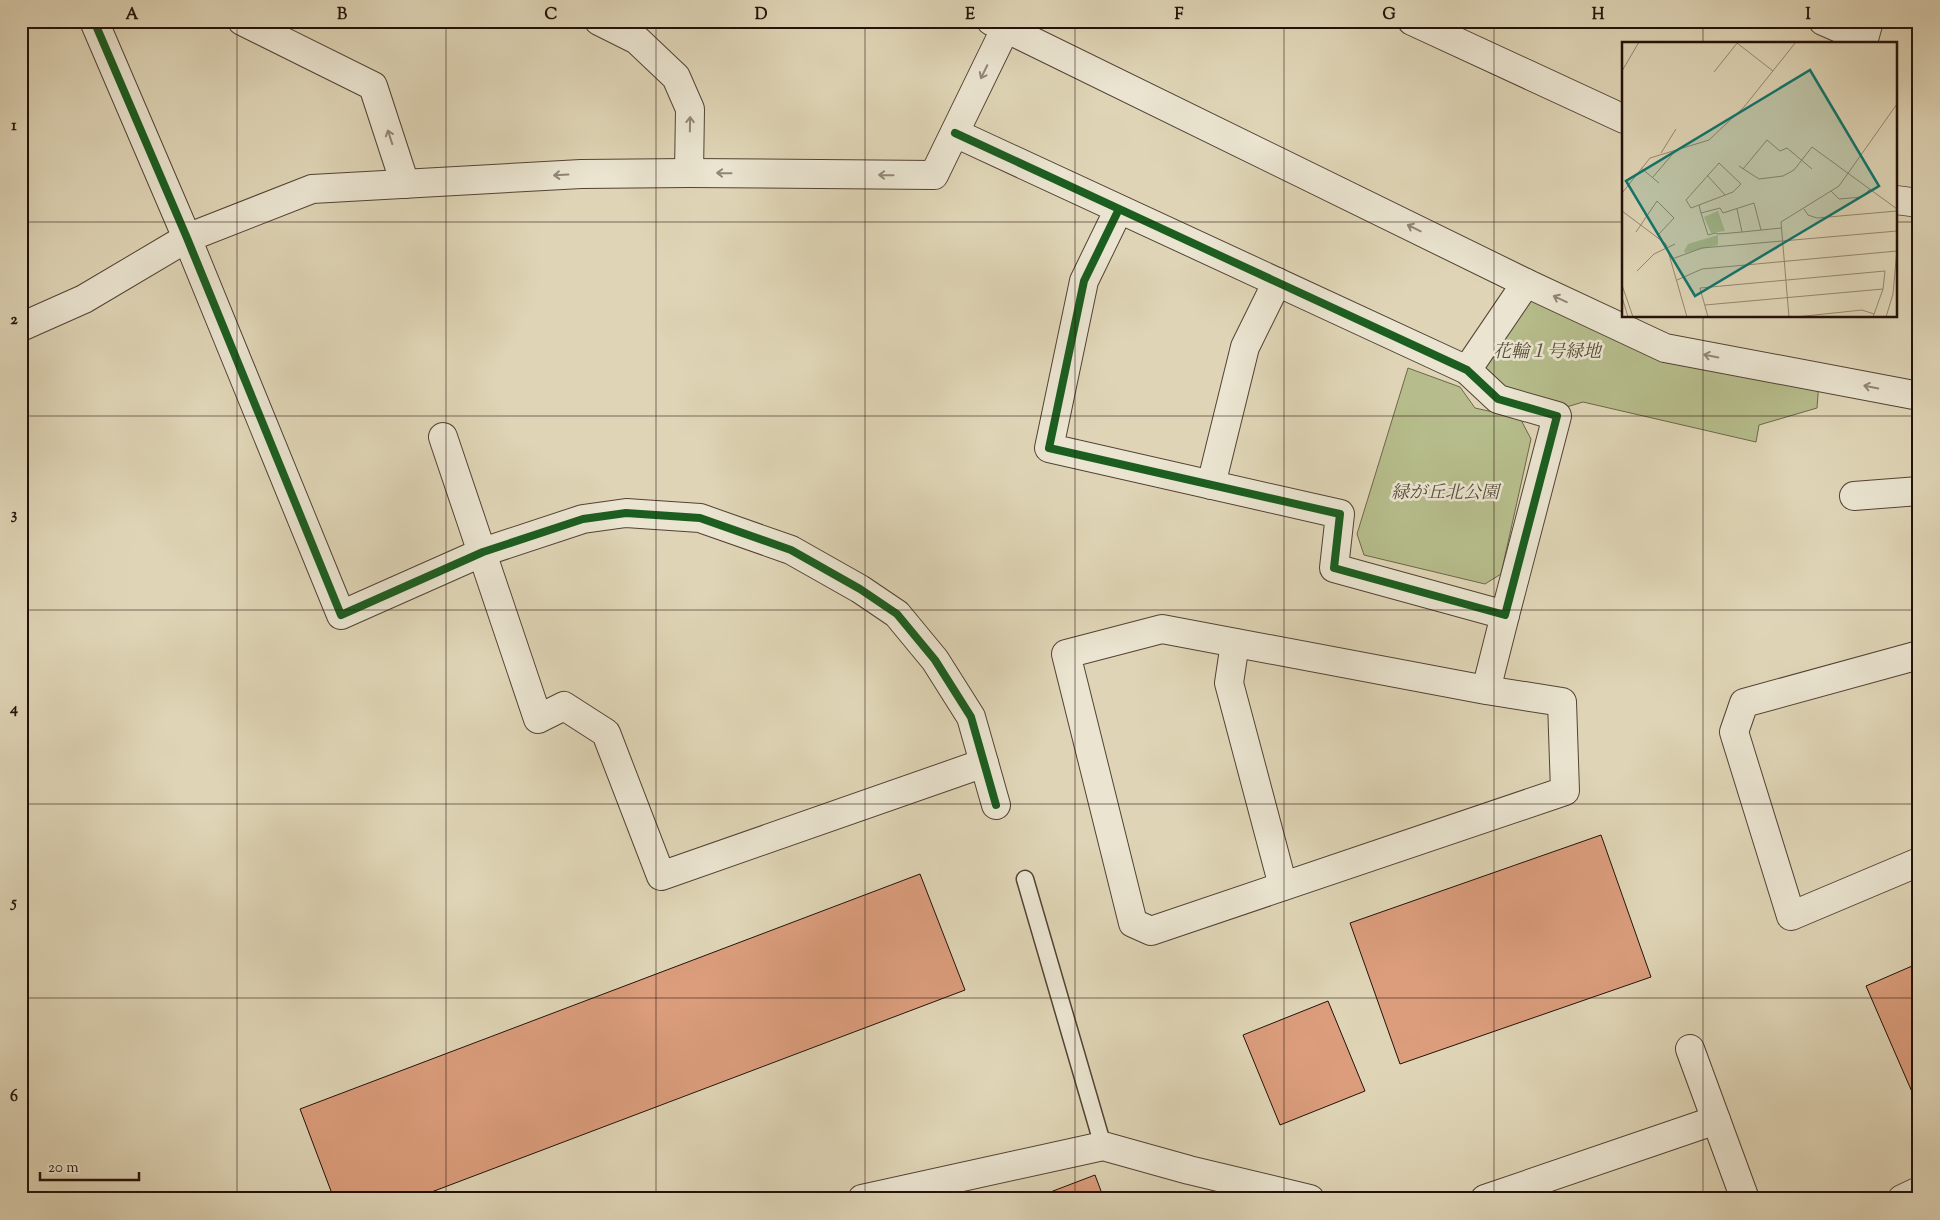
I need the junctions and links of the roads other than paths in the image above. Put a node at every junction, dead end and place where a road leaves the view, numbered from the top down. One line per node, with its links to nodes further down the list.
1 (94, 21): 15 (street)
2 (242, 21): 11 (street, one-way to 2)
3 (599, 21): 10 (street, one-way to 3)
4 (1412, 21): 8 (street)
5 (1823, 21): 6 (street)
6 (1869, 21)
7 (1002, 24): 9 (street, one-way to 9); 17 (street, one-way to 7)
8 (1622, 118)
9 (955, 133): 10 (street, one-way to 10); 14 (street)
10 (689, 173): 11 (street, one-way to 11)
11 (405, 184): 15 (street)
12 (1898, 200): 13 (street)
13 (1919, 203)
14 (1119, 209): 16 (street); 22 (street)
15 (187, 238): 18 (street); 25 (street)
16 (1278, 282): 19 (street); 22 (street)
17 (1526, 283): 19 (street); 20 (street, one-way to 17)
18 (21, 327)
19 (1467, 370): 26 (street)
20 (1919, 396)
21 (443, 438): 25 (street)
22 (1210, 484): 26 (street)
23 (1919, 491): 24 (street)
24 (1854, 496)
25 (482, 552): 30 (street); 30 (street)
26 (1506, 615): 29 (street)
27 (1235, 643): 29 (street); 34 (street); 34 (street)
28 (1919, 655): 32 (street)
29 (1486, 690): 34 (street)
30 (984, 763): 31 (street)
31 (996, 805)
32 (1919, 862)
33 (1025, 879): 37 (lane)
34 (1283, 886)
35 (1690, 1049): 36 (street)
36 (1716, 1120): 41 (street); 42 (street)
37 (1104, 1146): 39 (street); 40 (street)
38 (1919, 1191): 43 (street)
39 (862, 1199)
40 (1310, 1199)
41 (1485, 1199)
42 (1745, 1199)
43 (1902, 1199)

